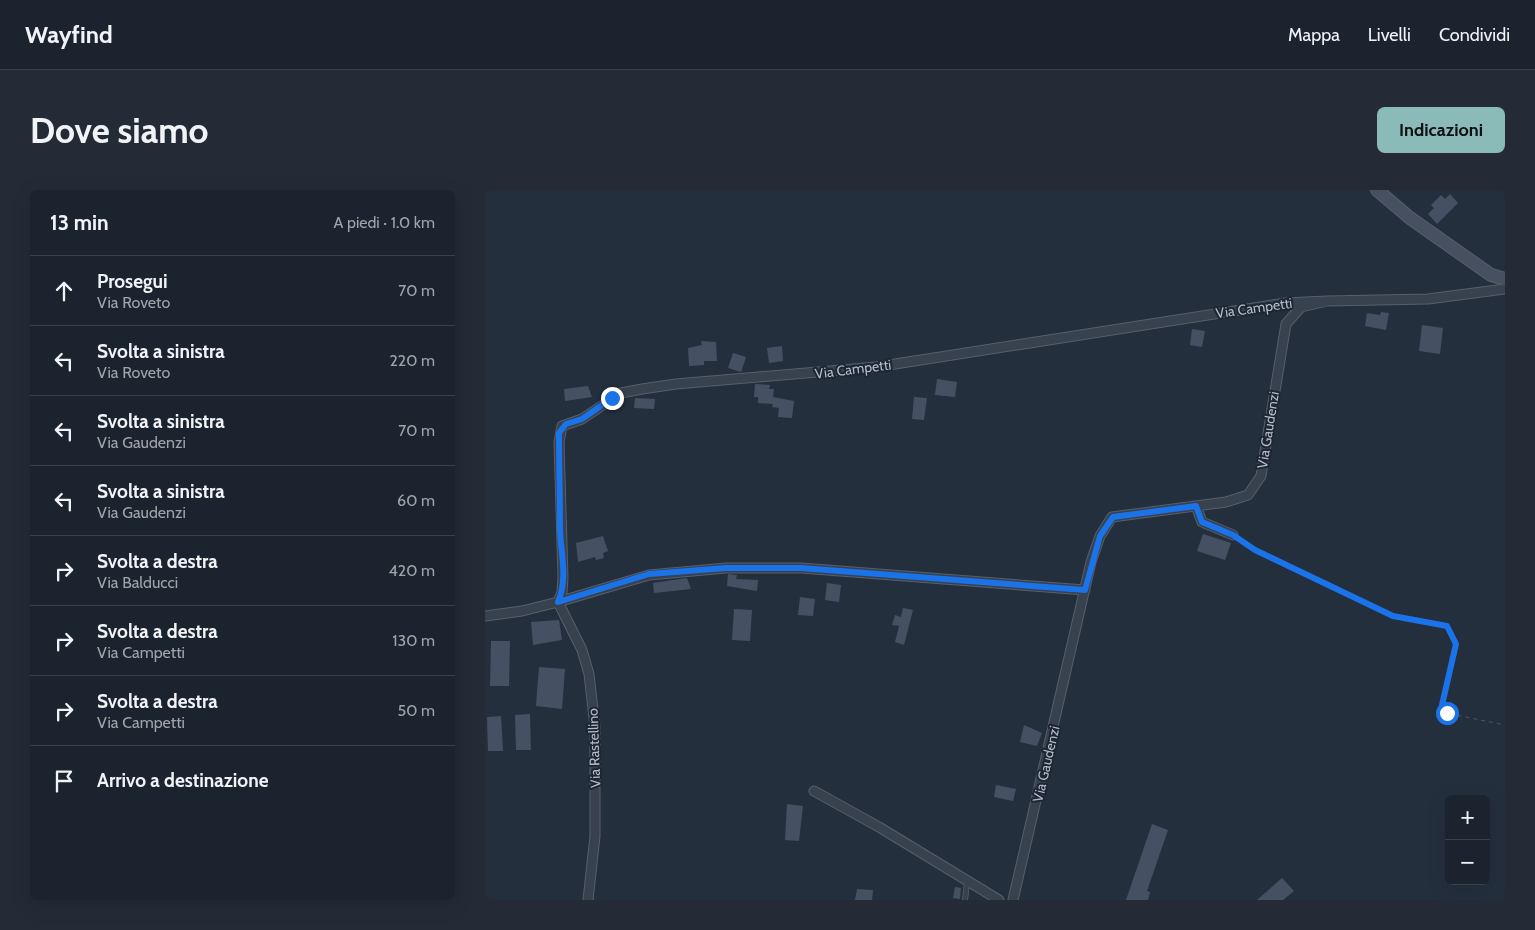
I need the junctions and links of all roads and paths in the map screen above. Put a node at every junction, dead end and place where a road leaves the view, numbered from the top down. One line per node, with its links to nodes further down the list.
1 (1377, 190): 2 (street)
2 (1505, 279)
3 (1505, 289): 4 (street, Via Gaudenzi)
4 (1327, 301): 5 (street, Via Gaudenzi); 8 (street, Via Campetti)
5 (1196, 506): 6 (street); 7 (street, Via Gaudenzi)
6 (1233, 535): 10 (path)
7 (1085, 590): 8 (street); 16 (street, Via Gaudenzi)
8 (558, 602): 9 (street); 13 (street, Via Rastellino)
9 (485, 616)
10 (1505, 725)
11 (814, 791): 12 (street)
12 (967, 882): 14 (lane); 15 (street)
13 (588, 900)
14 (965, 900)
15 (999, 900)
16 (1013, 900)

